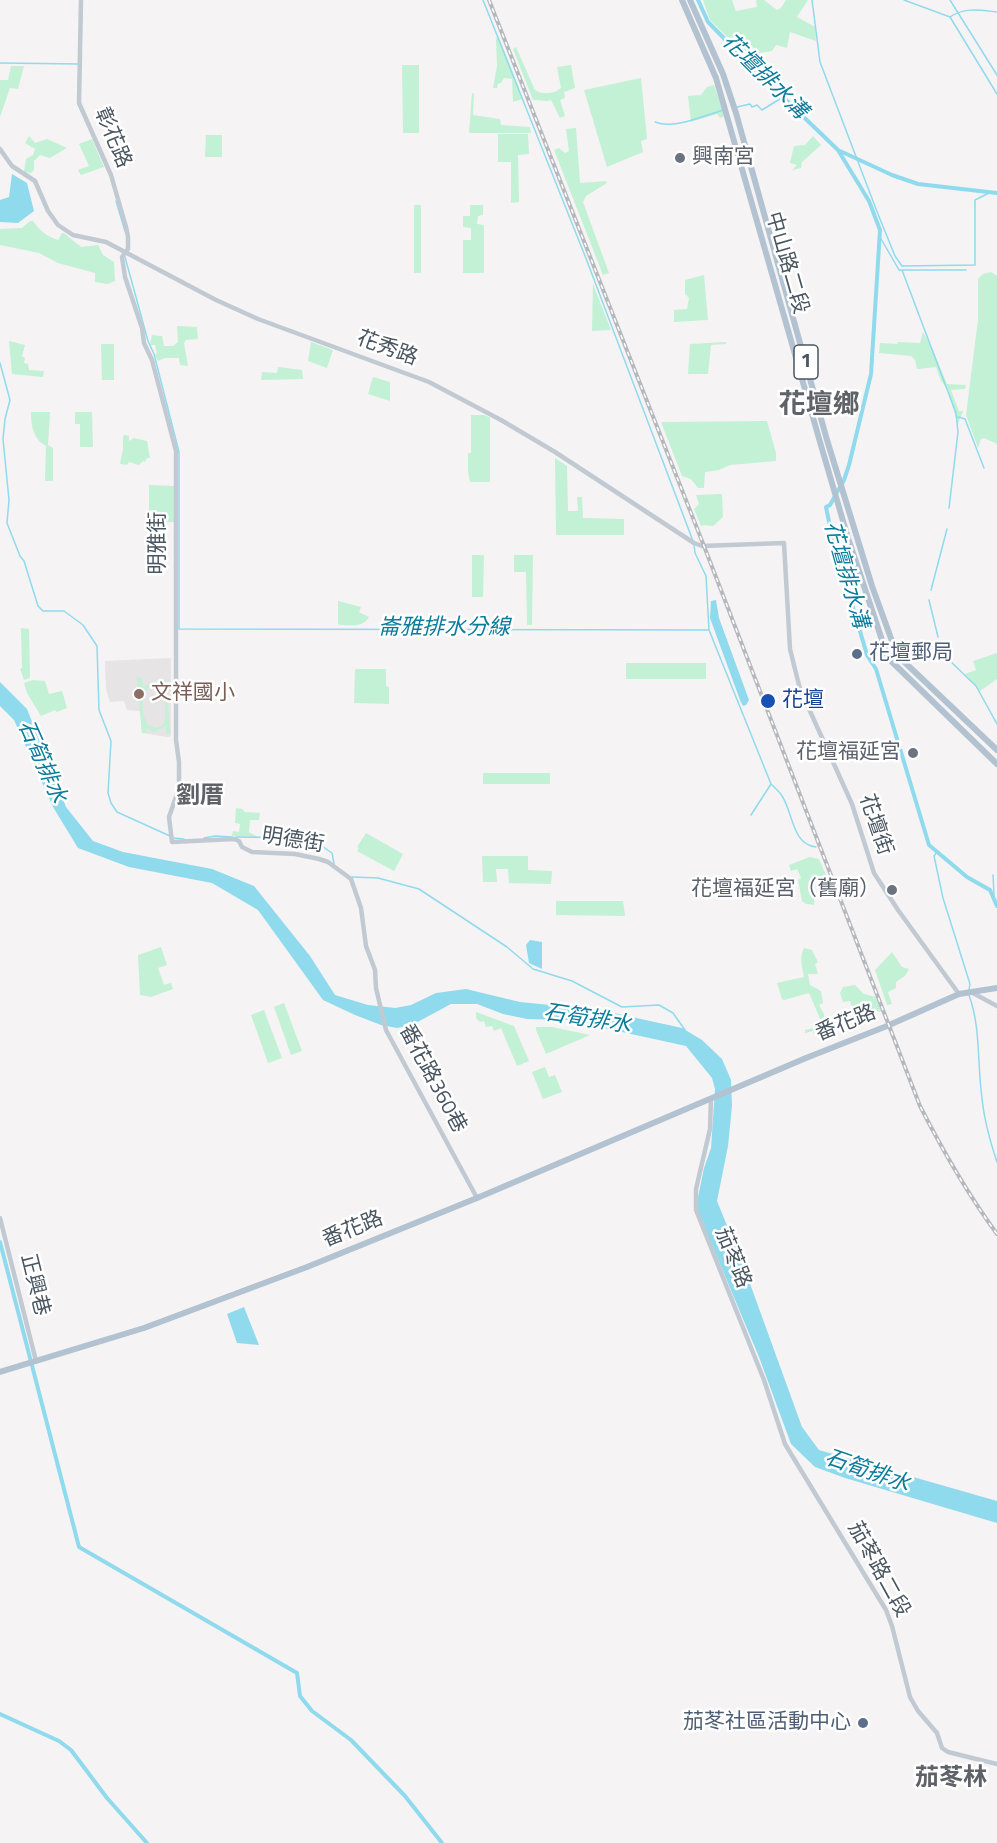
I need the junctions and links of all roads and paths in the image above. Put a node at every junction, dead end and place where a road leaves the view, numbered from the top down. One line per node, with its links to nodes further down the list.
1 (81, 0): 7 (street, 彰花路)
2 (682, 0): 5 (main road, 中山路二段 / 1)
3 (690, 0): 4 (main road, 中山路二段 / 1)
4 (744, 142): 5 (main road); 9 (main road, 中山路二段 / 1)
5 (735, 147): 10 (main road, 中山路二段 / 1)
6 (0, 149): 7 (street, 花秀路)
7 (126, 251): 8 (street, 花秀路); 11 (street, 明雅街)
8 (784, 543): 15 (street, 花壇街)
9 (997, 750)
10 (997, 764)
11 (172, 842): 12 (street, 明德街)
12 (375, 970): 18 (street, 番花路360巷)
13 (997, 988): 14 (main road, 番花路)
14 (969, 991): 15 (main road, 番花路); 16 (street)
15 (959, 994): 17 (main road, 番花路)
16 (997, 1006)
17 (711, 1098): 18 (main road, 番花路); 22 (street, 茄苳路)
18 (477, 1198): 20 (main road, 番花路)
19 (0, 1218): 20 (street, 正興巷)
20 (36, 1361): 21 (main road, 番花路)
21 (0, 1372)
22 (778, 1425): 23 (street, 茄苳路二段)
23 (997, 1764)

